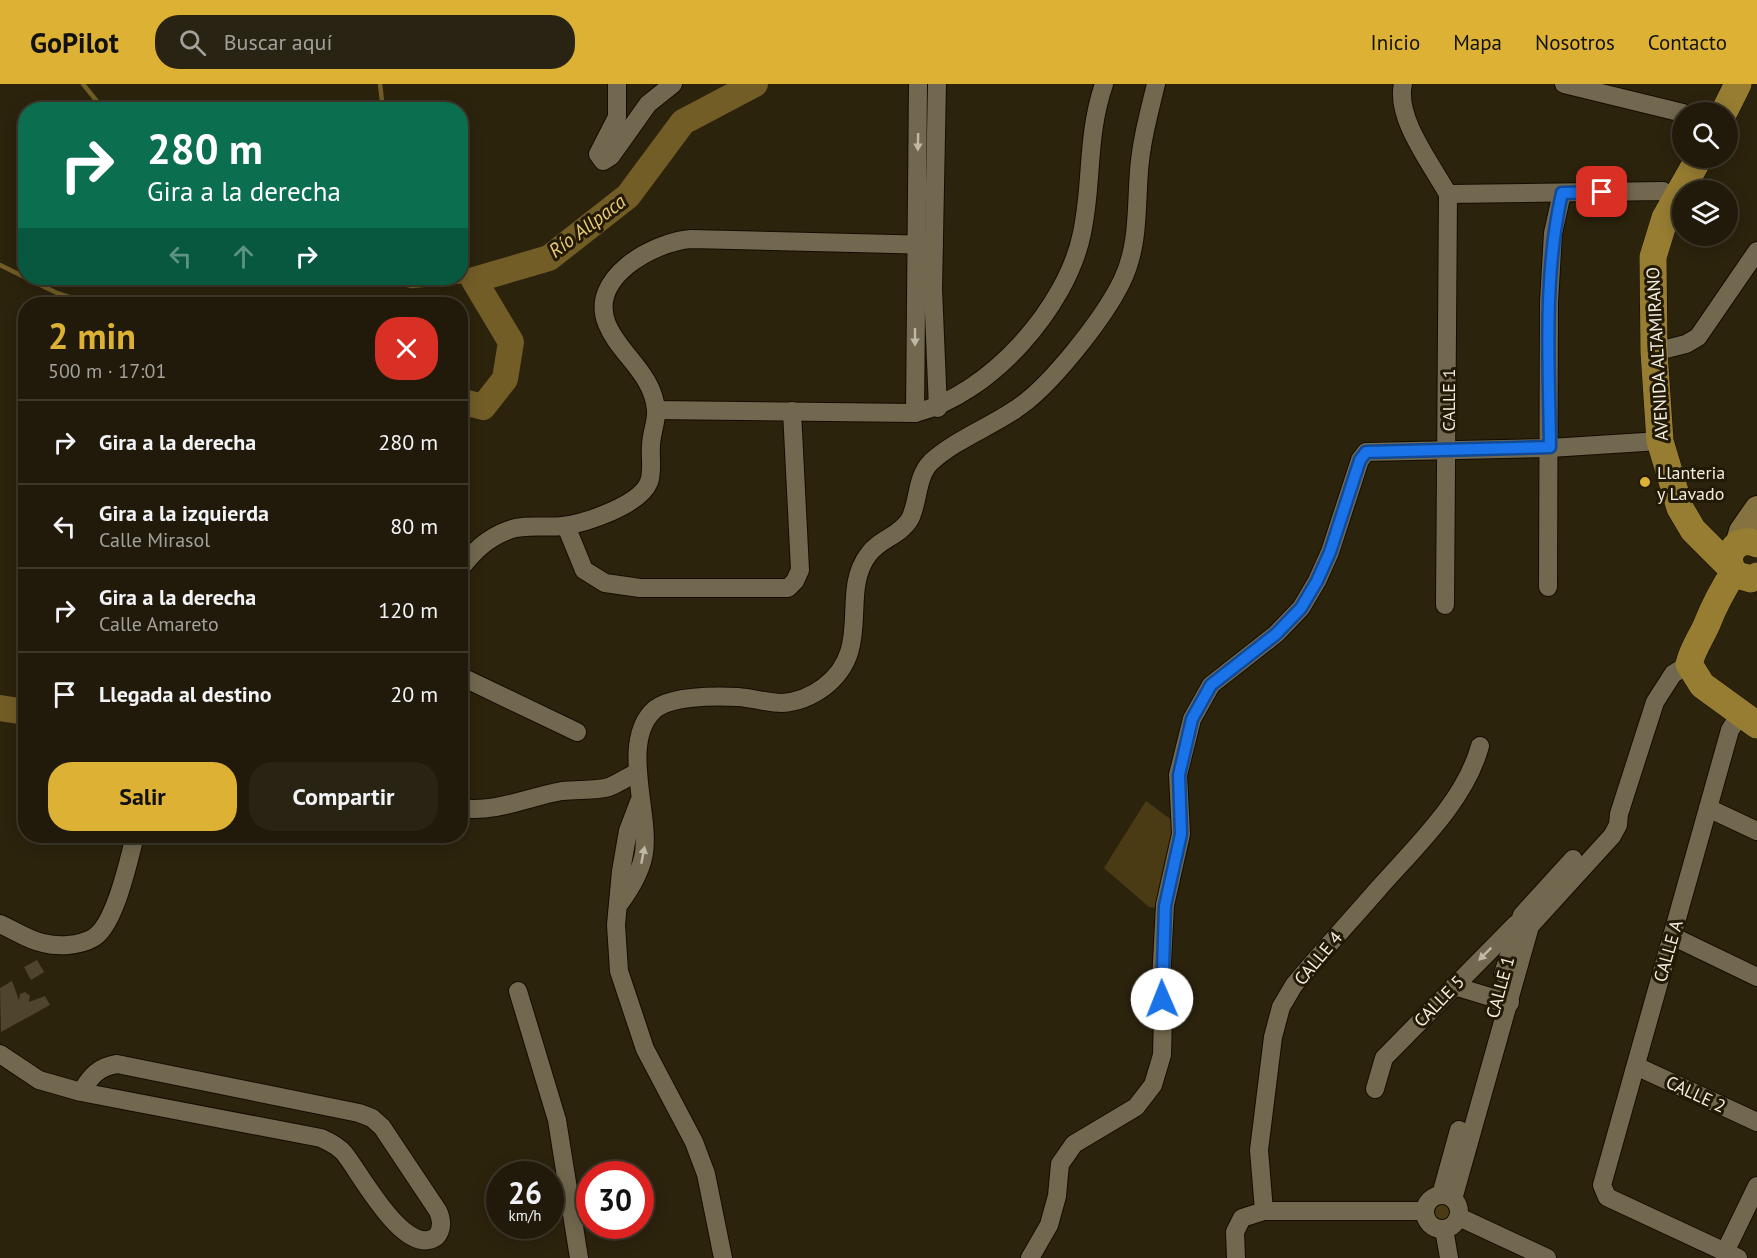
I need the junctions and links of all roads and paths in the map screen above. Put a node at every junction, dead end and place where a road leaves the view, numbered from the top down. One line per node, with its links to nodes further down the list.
1 (617, 84): 2 (street)
2 (673, 84)
3 (918, 84): 16 (street, one-way to 16)
4 (937, 84): 16 (street)
5 (1104, 84): 19 (street)
6 (1156, 84): 37 (street)
7 (1403, 84): 13 (street)
8 (1564, 84): 11 (street)
9 (1738, 84): 10 (main road)
10 (1729, 102)
11 (1672, 110)
12 (1562, 193): 13 (street); 14 (street); 24 (street)
13 (1448, 194): 25 (street, CALLE 1)
14 (1672, 195)
15 (1672, 203): 18 (main road, AVENIDA ALTAMIRANO)
16 (925, 244): 19 (street); 20 (street); 22 (street, one-way to 22)
17 (1757, 251): 18 (street)
18 (1654, 352): 23 (main road, AVENIDA ALTAMIRANO)
19 (938, 408): 22 (street)
20 (656, 410): 21 (street); 27 (street)
21 (792, 411): 22 (street); 27 (street)
22 (915, 413)
23 (1660, 441): 24 (street); 29 (main road, AVENIDA ALTAMIRANO)
24 (1550, 447): 25 (street); 30 (street)
25 (1448, 450): 31 (street, CALLE 1); 64 (street)
26 (1757, 508): 29 (main road)
27 (566, 526): 28 (street)
28 (468, 560)
29 (1741, 564): 32 (main road)
30 (1548, 587)
31 (1445, 605)
32 (1689, 664): 34 (main road); 40 (street, CALLE 1)
33 (468, 680): 35 (street)
34 (1749, 719): 39 (street, CALLE A)
35 (577, 732)
36 (1480, 746): 57 (street, CALLE 4)
37 (638, 772): 38 (street); 63 (street)
38 (468, 808)
39 (1708, 808): 41 (street); 45 (street, CALLE A)
40 (1619, 814): 43 (street, CALLE 1); 49 (street, CALLE 1)
41 (1757, 831)
42 (133, 843): 44 (street)
43 (1517, 923): 47 (street, CALLE 5, one-way to 47); 49 (street, CALLE 1)
44 (0, 924)
45 (1672, 936): 46 (street); 51 (street, CALLE A)
46 (1757, 976)
47 (1454, 986): 49 (street); 52 (street, CALLE 5)
48 (518, 991): 62 (street)
49 (1502, 1000): 56 (street, CALLE 1)
50 (0, 1054): 53 (street)
51 (1636, 1066): 54 (street, CALLE 2); 61 (street, CALLE A)
52 (1375, 1089)
53 (81, 1092): 53 (street)
54 (1757, 1122)
55 (1757, 1186): 61 (street)
56 (1447, 1197): 58 (street); 59 (street)
57 (1264, 1211): 58 (street); 65 (street)
58 (1425, 1211): 60 (street)
59 (1459, 1217): 60 (street); 67 (street)
60 (1444, 1229): 66 (street)
61 (1732, 1255)
62 (579, 1258)
63 (723, 1258)
64 (1030, 1258)
65 (1236, 1258)
66 (1449, 1258)
67 (1547, 1258)

